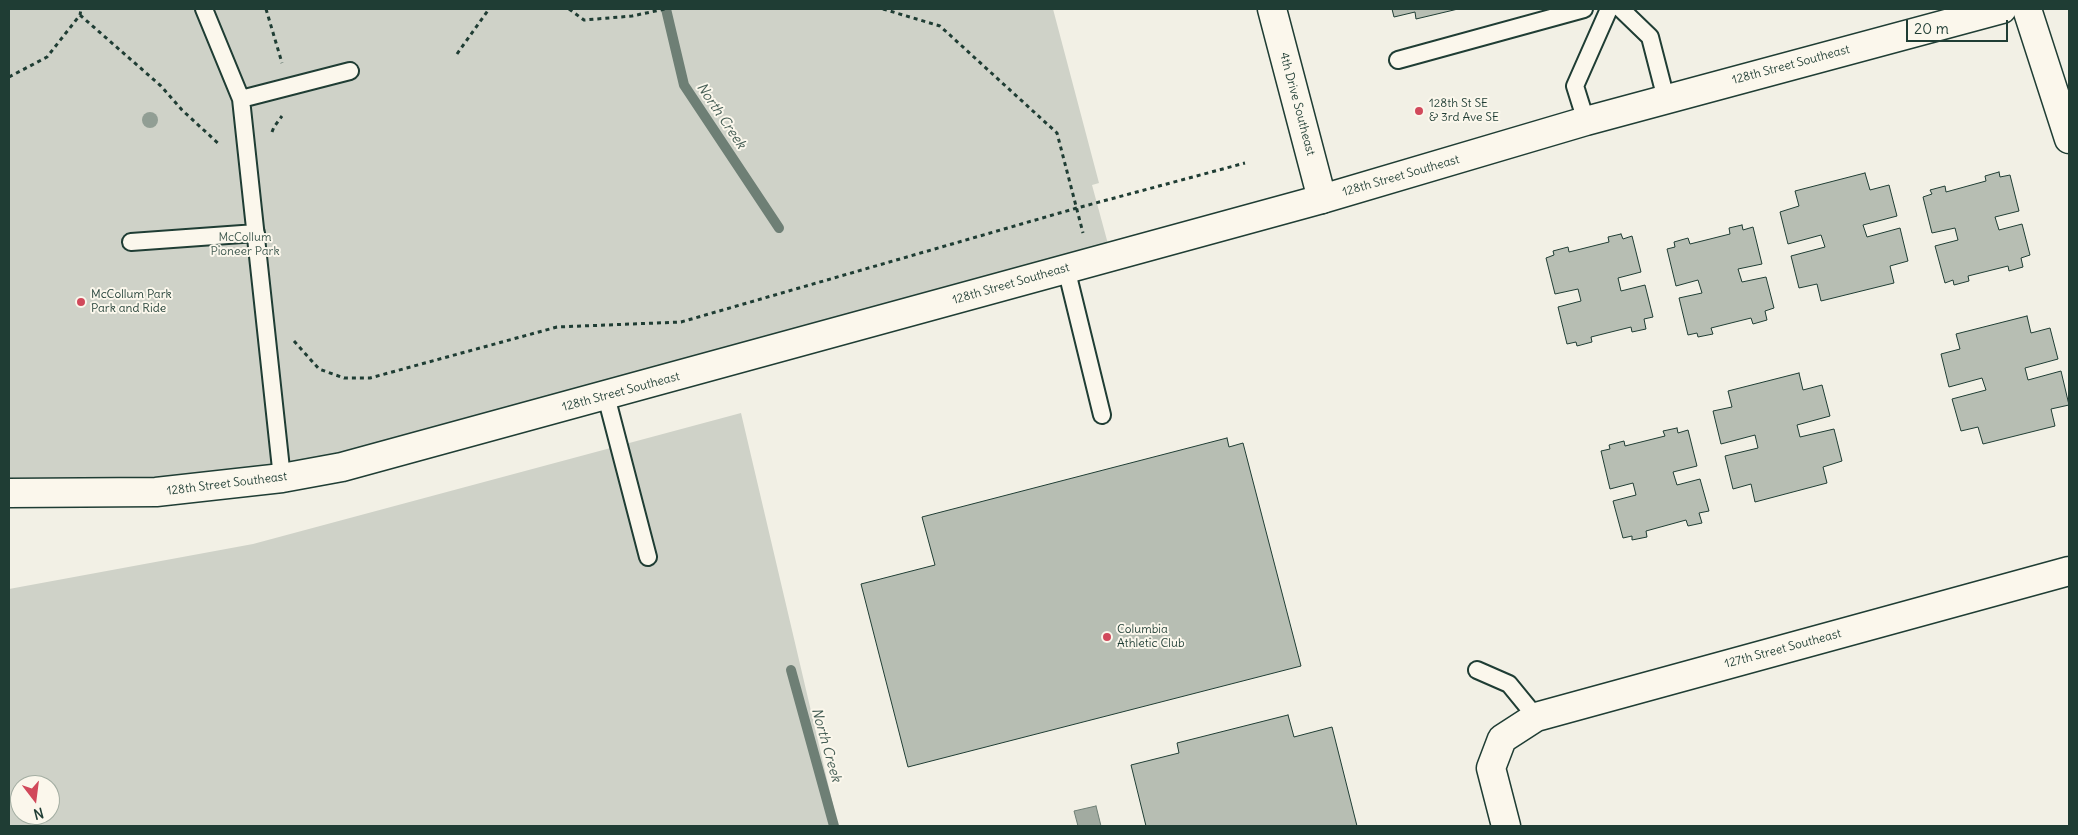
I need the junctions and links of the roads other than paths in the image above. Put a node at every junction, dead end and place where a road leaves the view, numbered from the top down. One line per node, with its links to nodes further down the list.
1 (204, 9): 10 (lane)
2 (1272, 9): 14 (main road, 4th Drive Southeast)
3 (1584, 9): 8 (lane)
4 (1609, 9): 12 (lane)
5 (1621, 9): 11 (lane)
6 (2002, 9): 11 (main road, 128th Street Southeast)
7 (2027, 9): 13 (main road)
8 (1398, 60)
9 (350, 71): 10 (lane)
10 (241, 99): 15 (lane)
11 (1666, 100): 12 (main road, 128th Street Southeast)
12 (1586, 121): 14 (main road, 128th Street Southeast)
13 (2069, 139)
14 (1322, 199): 17 (main road, 128th Street Southeast)
15 (256, 233): 16 (lane); 20 (lane)
16 (131, 242)
17 (1078, 265): 18 (main road, 128th Street Southeast); 19 (lane)
18 (606, 396): 20 (main road, 128th Street Southeast); 22 (lane)
19 (1102, 415)
20 (282, 478): 21 (main road, 128th Street Southeast)
21 (9, 493)
22 (648, 557)
23 (2069, 571): 25 (main road, 127th Street Southeast)
24 (1477, 670): 25 (lane)
25 (1536, 717): 26 (main road, 127th Street Southeast)
26 (1506, 826)

